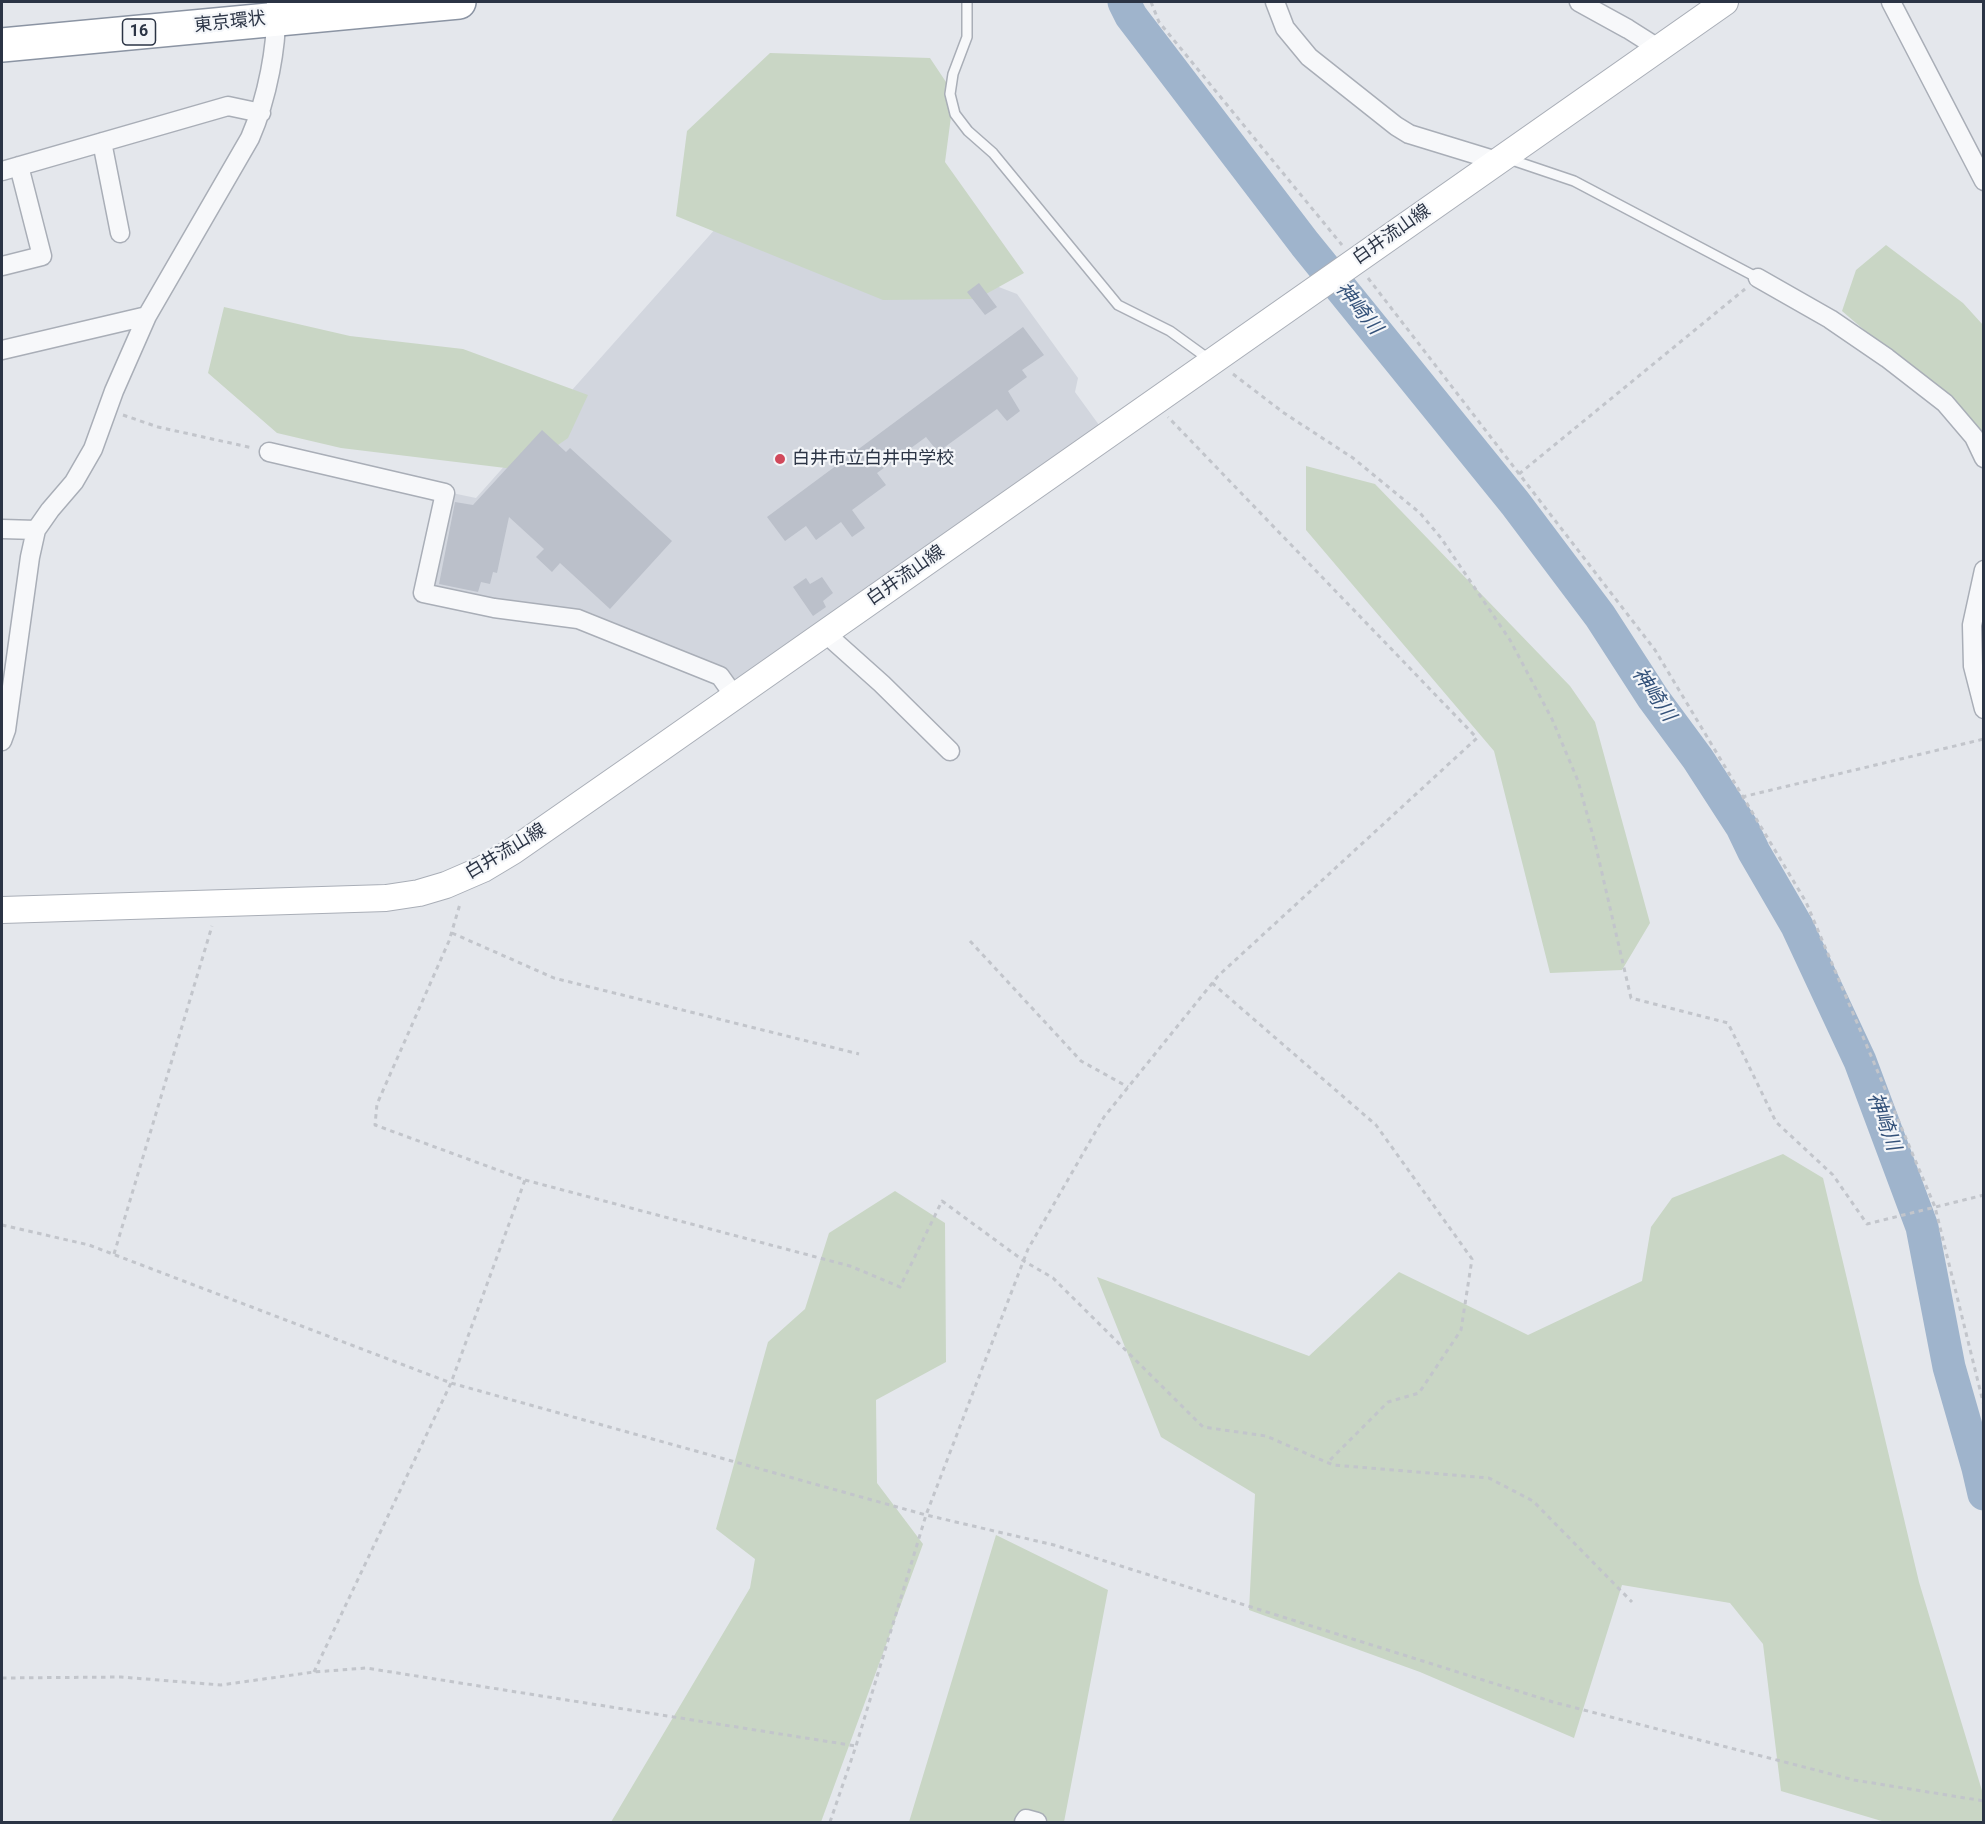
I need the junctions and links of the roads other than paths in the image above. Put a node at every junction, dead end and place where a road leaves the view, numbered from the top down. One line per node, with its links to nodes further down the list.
1 (231, 2): 9 (highway, 東京環状 / 16)
2 (459, 2): 8 (highway, 東京環状 / 16)
3 (967, 2): 22 (lane)
4 (1275, 2): 14 (street)
5 (1579, 2): 11 (street)
6 (1891, 2): 16 (street)
7 (1714, 5): 11 (main road, 白井流山線)
8 (276, 10): 10 (highway, 東京環状 / 16); 12 (street)
9 (2, 23)
10 (2, 45)
11 (1658, 48): 14 (main road, 白井流山線)
12 (261, 113): 13 (street); 20 (street)
13 (102, 142): 15 (street); 17 (street)
14 (1501, 159): 19 (lane); 22 (main road, 白井流山線)
15 (10, 168): 18 (street)
16 (1983, 181)
17 (120, 233)
18 (2, 266)
19 (1758, 278): 24 (street)
20 (147, 316): 21 (street); 26 (street)
21 (2, 350)
22 (1214, 361): 28 (main road, 白井流山線)
23 (269, 452): 29 (street)
24 (1983, 458)
25 (2, 529): 26 (street)
26 (36, 530): 31 (street)
27 (1983, 570): 30 (street)
28 (825, 633): 29 (main road, 白井流山線); 32 (street)
29 (735, 697): 33 (main road, 白井流山線)
30 (1983, 709)
31 (2, 741)
32 (950, 751)
33 (2, 910)
34 (1024, 1822): 35 (street)
35 (1037, 1822)

